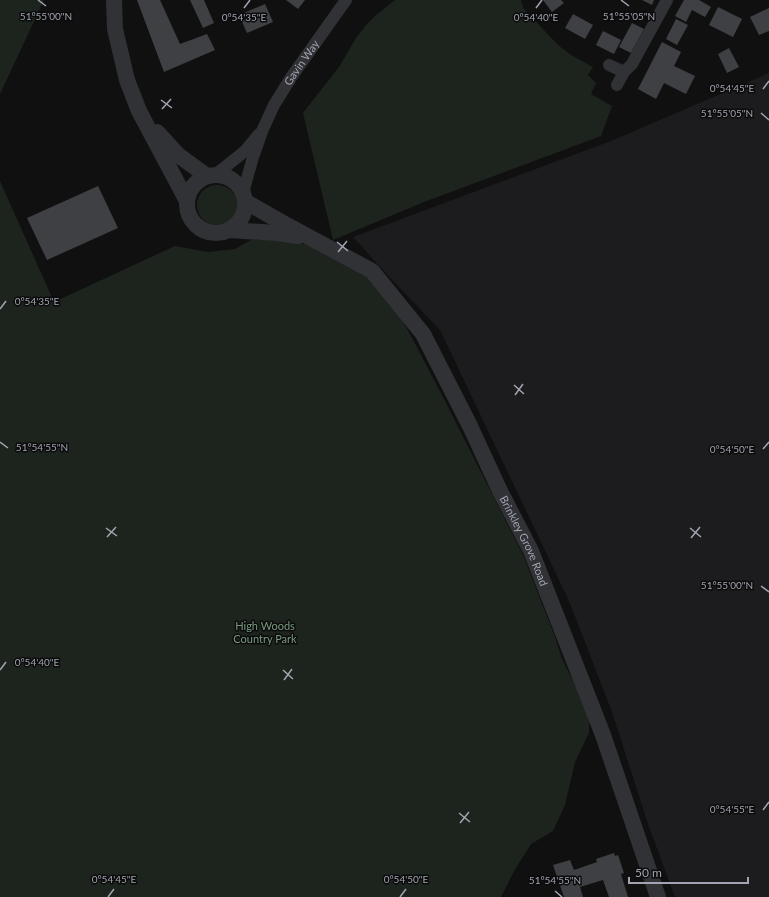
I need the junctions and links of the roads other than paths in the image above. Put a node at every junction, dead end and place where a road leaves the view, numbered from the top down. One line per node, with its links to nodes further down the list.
1 (114, 0): 7 (street)
2 (667, 0): 5 (street)
3 (343, 1): 8 (street, Gavin Way)
4 (610, 65): 5 (street)
5 (624, 72): 6 (street)
6 (617, 85)
7 (139, 111): 9 (street); 11 (street)
8 (263, 129): 9 (street, Gavin Way); 10 (street, Gavin Way)
9 (211, 175): 10 (street); 11 (street)
10 (245, 198): 12 (street); 13 (street, Brinkley Grove Road)
11 (187, 201): 12 (street)
12 (230, 230): 13 (street, Brinkley Grove Road)
13 (312, 238): 14 (street, Brinkley Grove Road)
14 (658, 897)

